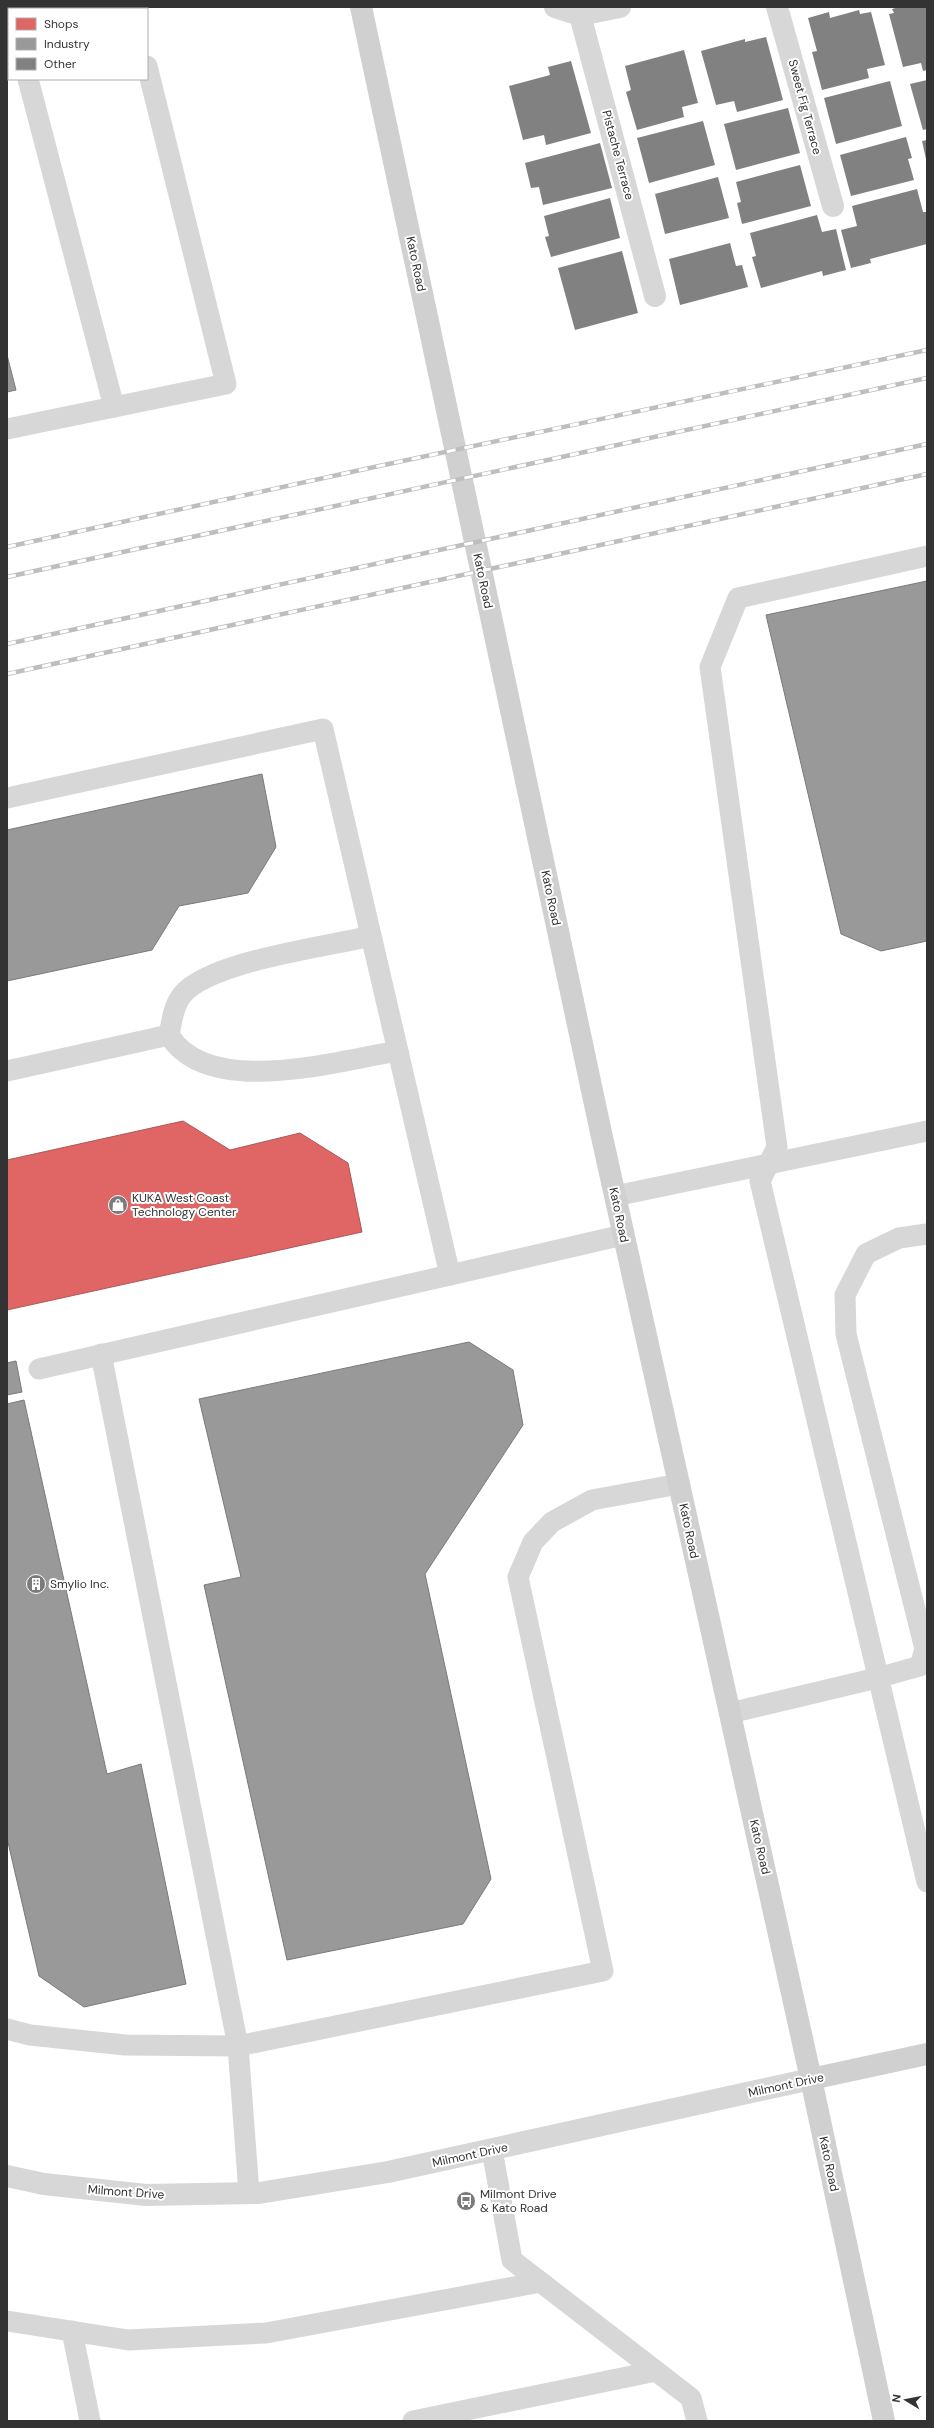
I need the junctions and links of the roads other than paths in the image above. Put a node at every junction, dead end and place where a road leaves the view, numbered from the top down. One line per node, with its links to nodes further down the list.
1 (361, 7): 20 (street, Kato Road)
2 (555, 7): 5 (street)
3 (620, 7): 5 (street)
4 (778, 7): 8 (street, Sweet Fig Terrace)
5 (580, 15): 9 (street, Pistache Terrace)
6 (148, 70): 10 (lane)
7 (28, 80): 10 (lane)
8 (833, 206)
9 (655, 296)
10 (114, 407): 11 (lane)
11 (7, 429)
12 (927, 556): 19 (lane)
13 (7, 798): 14 (lane)
14 (371, 936): 15 (lane); 16 (lane)
15 (169, 1035): 16 (lane); 17 (lane)
16 (398, 1051): 23 (lane)
17 (7, 1071)
18 (927, 1131): 19 (lane)
19 (768, 1165): 20 (lane); 27 (lane)
20 (615, 1196): 22 (street, Kato Road)
21 (927, 1234): 27 (lane)
22 (624, 1235): 23 (lane); 26 (street, Kato Road)
23 (450, 1275): 24 (lane)
24 (101, 1354): 25 (lane); 31 (lane)
25 (39, 1369)
26 (679, 1484): 28 (street, Kato Road); 31 (lane)
27 (877, 1678): 28 (lane); 29 (lane)
28 (730, 1712): 33 (street, Kato Road)
29 (927, 1882)
30 (7, 2029): 31 (lane)
31 (238, 2046): 36 (lane)
32 (927, 2054): 33 (street, Milmont Drive)
33 (811, 2079): 34 (street, Milmont Drive); 44 (street, Kato Road)
34 (492, 2150): 36 (street, Milmont Drive); 37 (lane)
35 (7, 2176): 36 (street, Milmont Drive)
36 (249, 2193)
37 (540, 2282): 39 (lane); 40 (lane)
38 (7, 2321): 39 (lane)
39 (72, 2331): 41 (lane)
40 (656, 2370): 42 (lane); 43 (lane)
41 (90, 2421)
42 (413, 2421)
43 (697, 2421)
44 (884, 2421)

